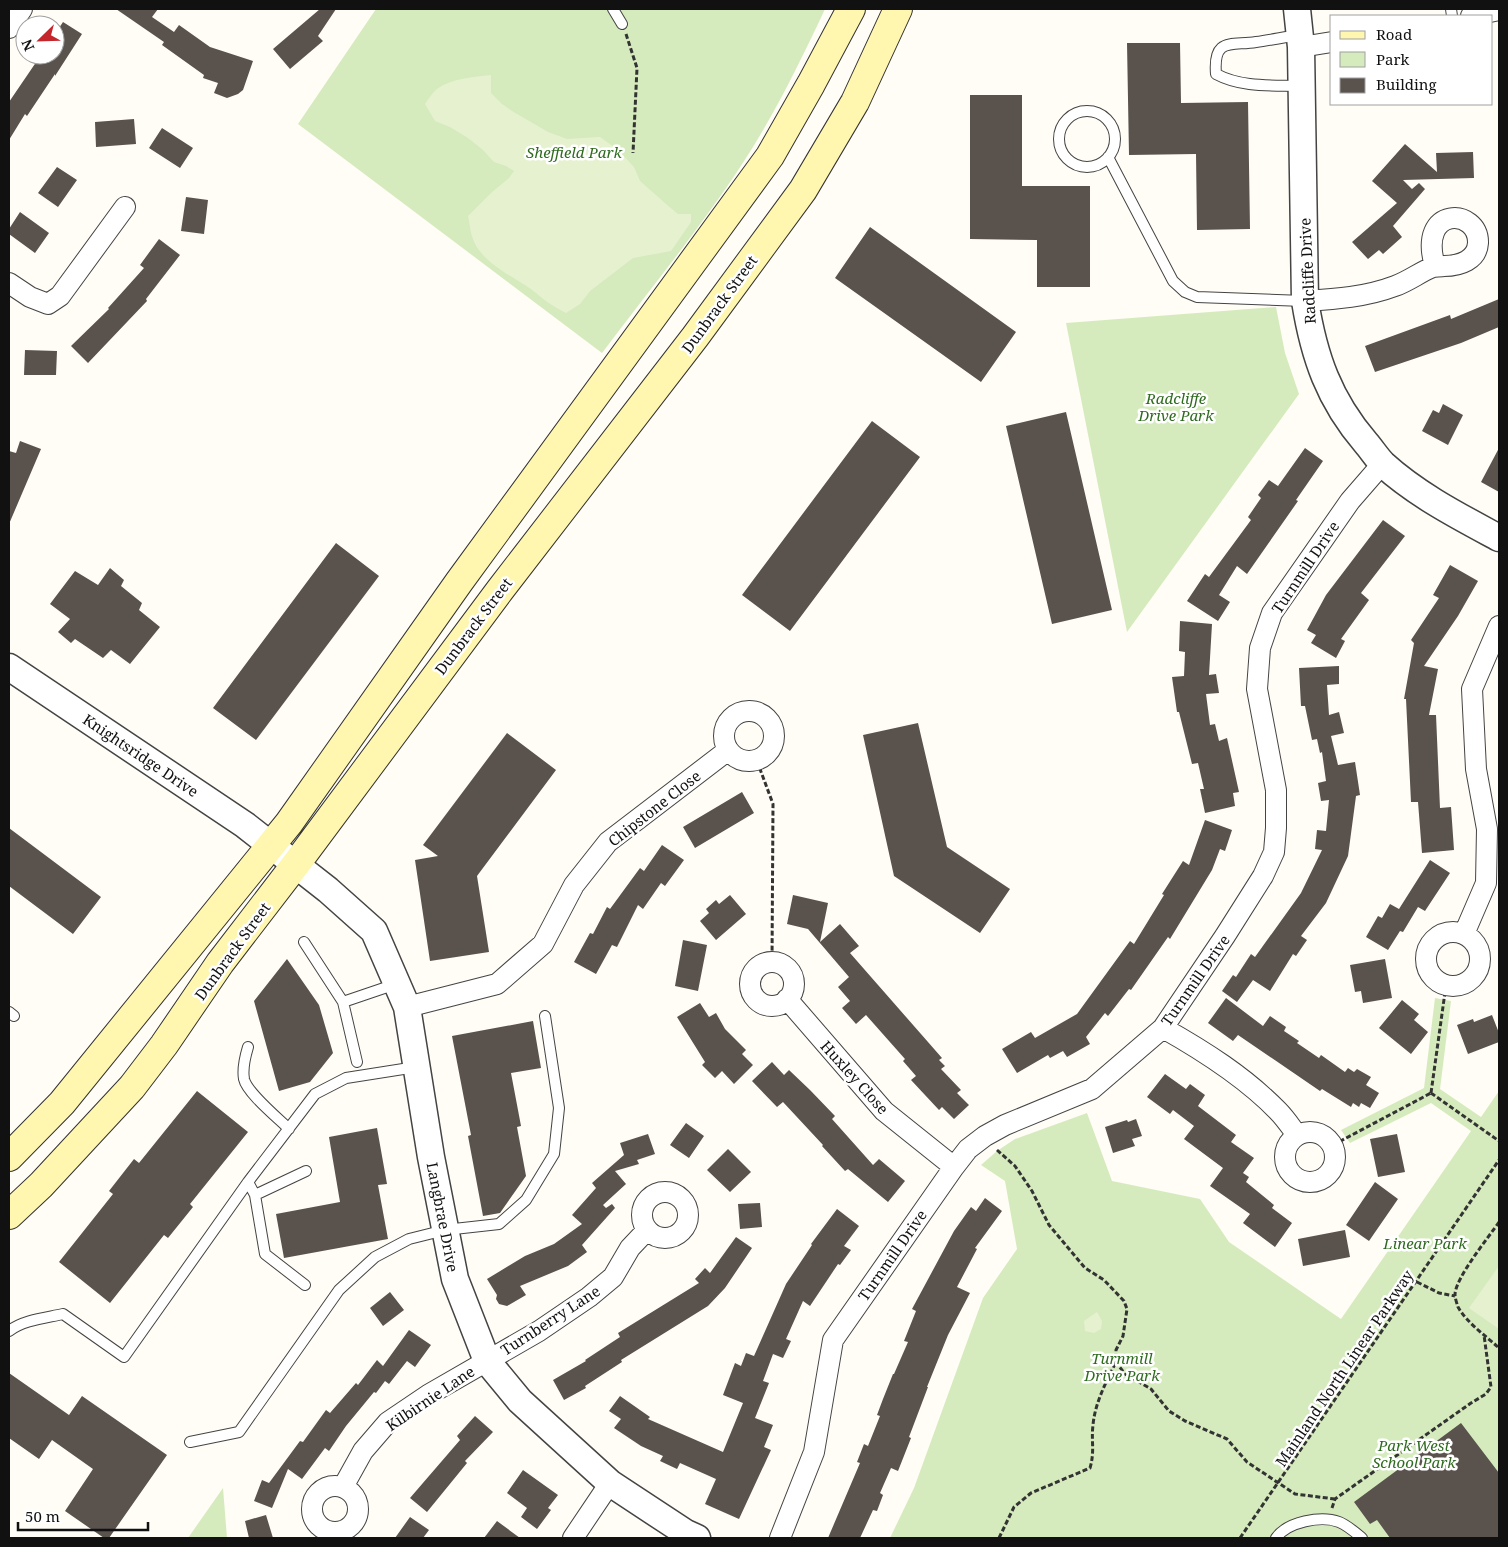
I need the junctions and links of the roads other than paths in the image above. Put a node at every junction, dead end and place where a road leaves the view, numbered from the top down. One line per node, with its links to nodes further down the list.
1 (22, 9): 9 (street)
2 (613, 9): 8 (lane)
3 (851, 9): 23 (main road)
4 (898, 9): 24 (main road, Dunbrack Street)
5 (1297, 9): 10 (street, Radcliffe Drive)
6 (1499, 10): 7 (street)
7 (1476, 15)
8 (622, 24)
9 (9, 28)
10 (1301, 41): 11 (street); 12 (street, Radcliffe Drive); 12 (lane)
11 (1330, 42)
12 (1302, 86): 17 (street, Radcliffe Drive)
13 (1108, 157): 13 (lane); 17 (lane)
14 (125, 207): 16 (street)
15 (1436, 266): 17 (street)
16 (9, 283)
17 (1305, 302): 18 (street, Radcliffe Drive)
18 (1383, 463): 19 (street, Radcliffe Drive); 32 (street, Turnmill Drive)
19 (1499, 538)
20 (1499, 626): 25 (street)
21 (9, 667): 23 (street, Knightsridge Drive)
22 (728, 751): 22 (street); 30 (street, Chipstone Close)
23 (272, 846): 24 (street, Langbrae Drive); 38 (main road)
24 (296, 864): 27 (street, Langbrae Drive); 43 (main road, Dunbrack Street)
25 (1464, 934): 25 (street)
26 (304, 942): 29 (lane)
27 (396, 984): 29 (lane); 30 (street, Langbrae Drive)
28 (787, 999): 28 (street); 39 (street, Huxley Close)
29 (343, 1002): 34 (lane)
30 (407, 1007): 35 (street, Langbrae Drive)
31 (545, 1016): 44 (lane)
32 (1163, 1028): 37 (street); 39 (street, Turnmill Drive)
33 (248, 1047): 36 (lane)
34 (357, 1062)
35 (417, 1066): 36 (lane); 44 (street, Langbrae Drive)
36 (289, 1129): 41 (lane)
37 (1297, 1135): 37 (street)
38 (9, 1157)
39 (954, 1167): 55 (street, Turnmill Drive)
40 (306, 1170): 42 (lane)
41 (248, 1182): 42 (lane); 47 (lane)
42 (255, 1195): 46 (lane)
43 (9, 1215)
44 (445, 1230): 48 (street, Langbrae Drive); 49 (lane)
45 (647, 1230): 48 (street, Turnberry Lane)
46 (305, 1284)
47 (9, 1332)
48 (487, 1361): 50 (street, Langbrae Drive); 51 (street, Kilbirnie Lane)
49 (190, 1442)
50 (610, 1483): 53 (street); 54 (street, Langbrae Drive)
51 (343, 1487): 52 (street); 52 (street)
52 (335, 1535)
53 (573, 1538)
54 (697, 1538)
55 (780, 1538)
56 (1276, 1538): 57 (lane)
57 (1362, 1538)

